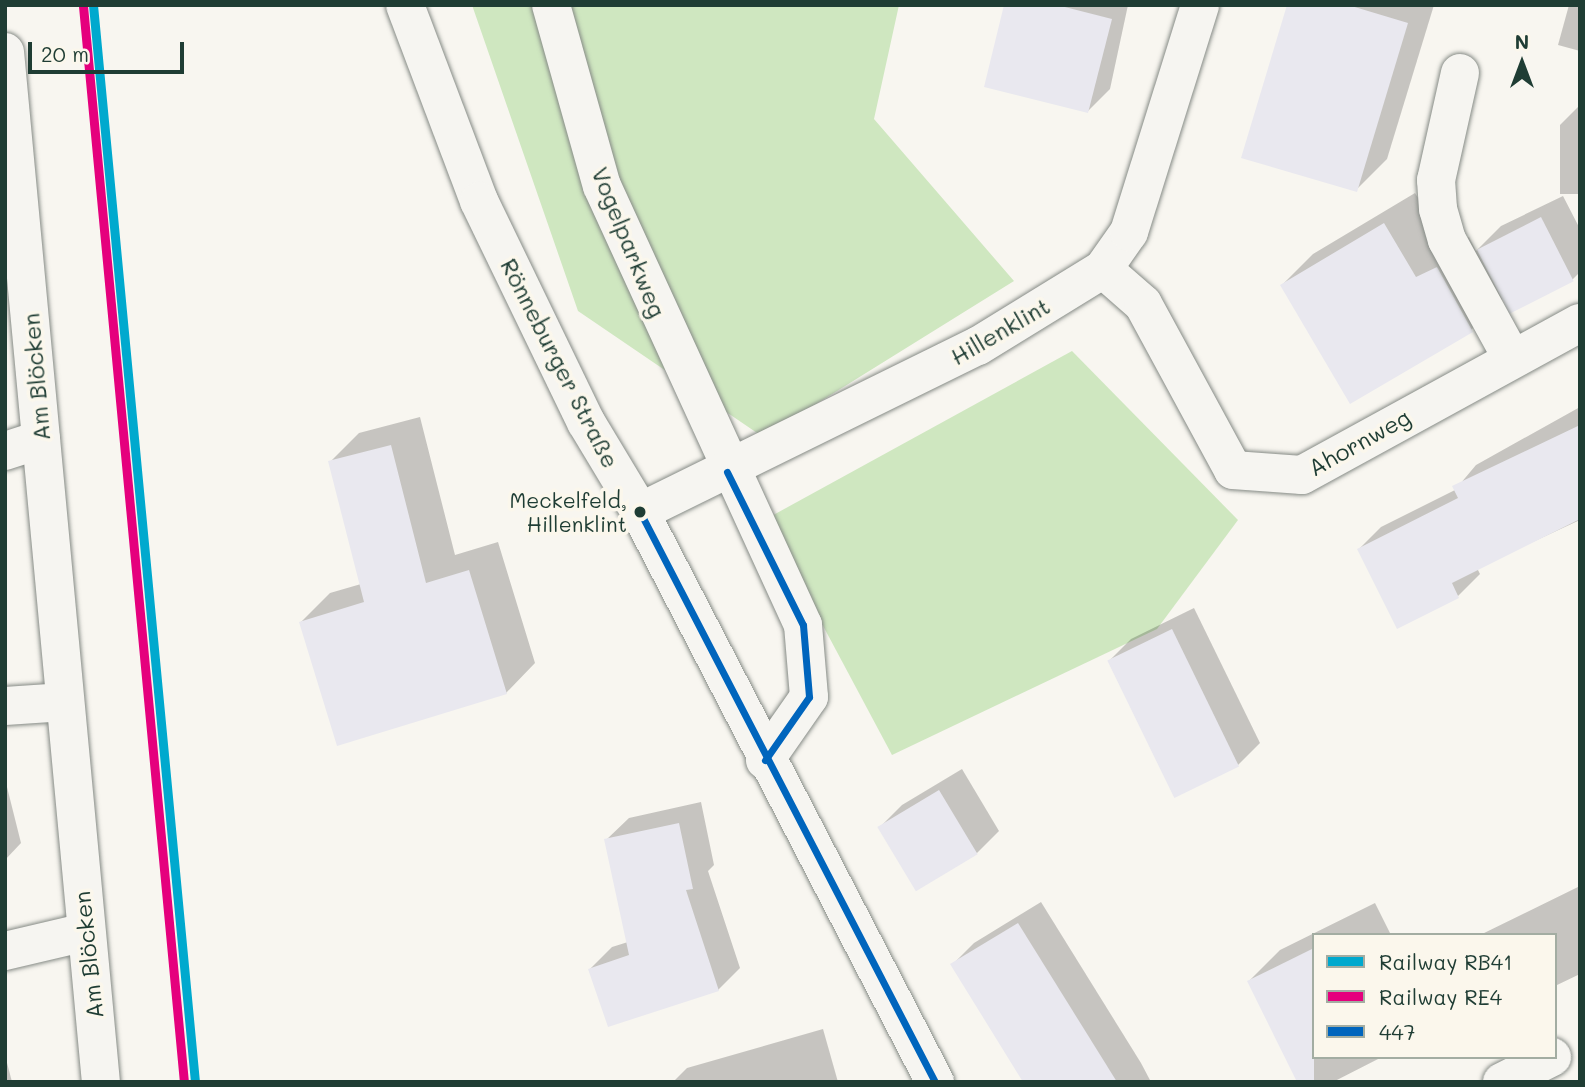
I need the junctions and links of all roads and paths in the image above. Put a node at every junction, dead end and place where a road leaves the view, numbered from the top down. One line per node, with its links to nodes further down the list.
1 (405, 5): 12 (street, Rönneburger Straße)
2 (551, 5): 11 (street, Vogelparkweg)
3 (1200, 5): 6 (street, Hillenklint)
4 (5, 52): 9 (street, Am Blöcken)
5 (1461, 73): 8 (street)
6 (1103, 269): 8 (street, Ahornweg); 11 (street, Hillenklint)
7 (1580, 323): 8 (street, Ahornweg)
8 (1512, 358)
9 (41, 439): 10 (street); 13 (street, Am Blöcken)
10 (5, 451)
11 (727, 472): 12 (street, Hillenklint); 15 (street, Vogelparkweg)
12 (640, 512): 15 (street, Rönneburger Straße)
13 (65, 702): 14 (street); 16 (street, Am Blöcken)
14 (5, 706)
15 (765, 760): 22 (street, Rönneburger Straße)
16 (86, 932): 17 (street); 21 (street, Am Blöcken)
17 (5, 951)
18 (1580, 1043): 19 (street)
19 (1557, 1054)
20 (1547, 1059): 23 (street)
21 (101, 1082)
22 (935, 1082)
23 (1502, 1082)

